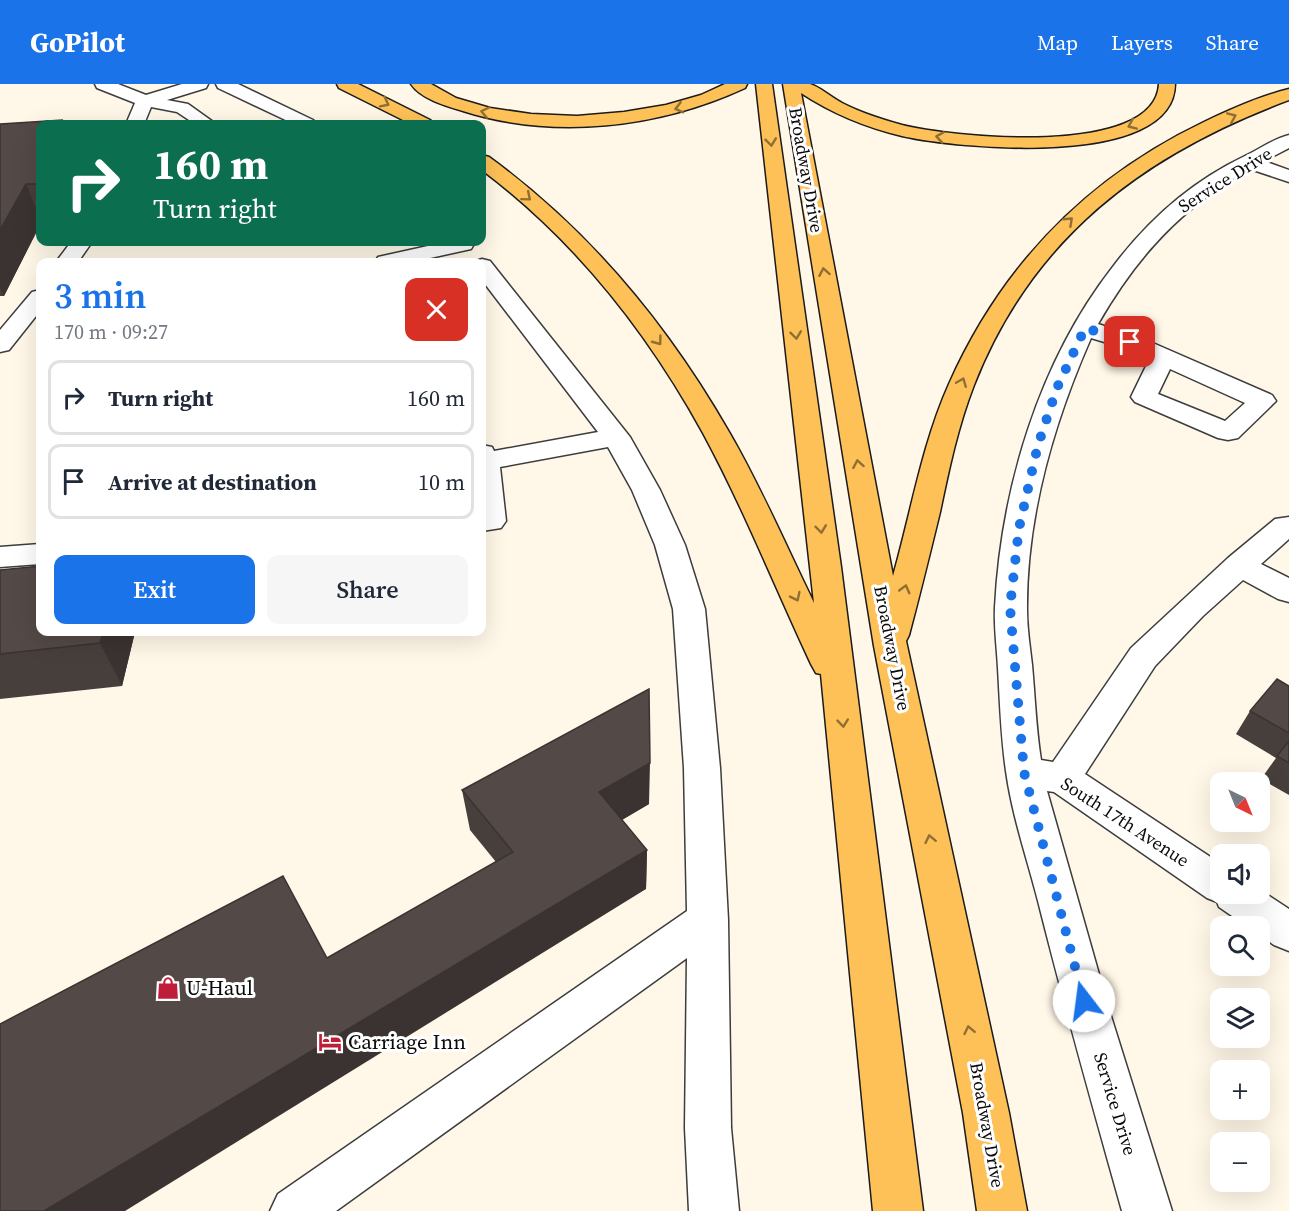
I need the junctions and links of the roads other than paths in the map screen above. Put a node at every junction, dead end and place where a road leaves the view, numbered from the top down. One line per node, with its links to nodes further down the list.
1 (104, 84): 12 (street)
2 (200, 84): 12 (street)
3 (224, 84): 15 (street)
4 (345, 84): 16 (main road, one-way to 16)
5 (419, 84): 6 (main road, one-way to 5)
6 (739, 84)
7 (764, 84): 37 (main road, Broadway Drive, one-way to 37)
8 (791, 84): 36 (main road, Broadway Drive, one-way to 8)
9 (799, 84): 10 (main road, one-way to 9)
10 (1167, 84)
11 (1289, 94): 36 (main road, one-way to 11)
12 (145, 101): 13 (street); 14 (street)
13 (137, 120)
14 (201, 120)
15 (299, 120)
16 (416, 120)
17 (1273, 154): 19 (street); 24 (street, Service Drive)
18 (486, 164): 37 (main road, one-way to 37)
19 (1289, 176)
20 (468, 251): 21 (street)
21 (381, 258)
22 (486, 274): 27 (street)
23 (36, 302): 25 (street)
24 (1085, 328): 26 (street); 38 (street, Service Drive)
25 (0, 345)
26 (1163, 357)
27 (616, 437): 28 (street); 41 (street)
28 (486, 457)
29 (486, 481): 30 (street)
30 (486, 522)
31 (1285, 526): 34 (street)
32 (36, 554): 33 (street)
33 (0, 557)
34 (1239, 566): 35 (street); 38 (street)
35 (1289, 591)
36 (890, 646): 46 (main road, Broadway Drive, one-way to 36)
37 (840, 689): 45 (main road, Broadway Drive, one-way to 45)
38 (1043, 775): 39 (street, South 17th Avenue); 47 (street, Service Drive)
39 (1210, 879)
40 (1248, 904): 42 (street)
41 (708, 920): 43 (street); 44 (street)
42 (1289, 932)
43 (295, 1211)
44 (714, 1211)
45 (898, 1211)
46 (1002, 1211)
47 (1147, 1211)

